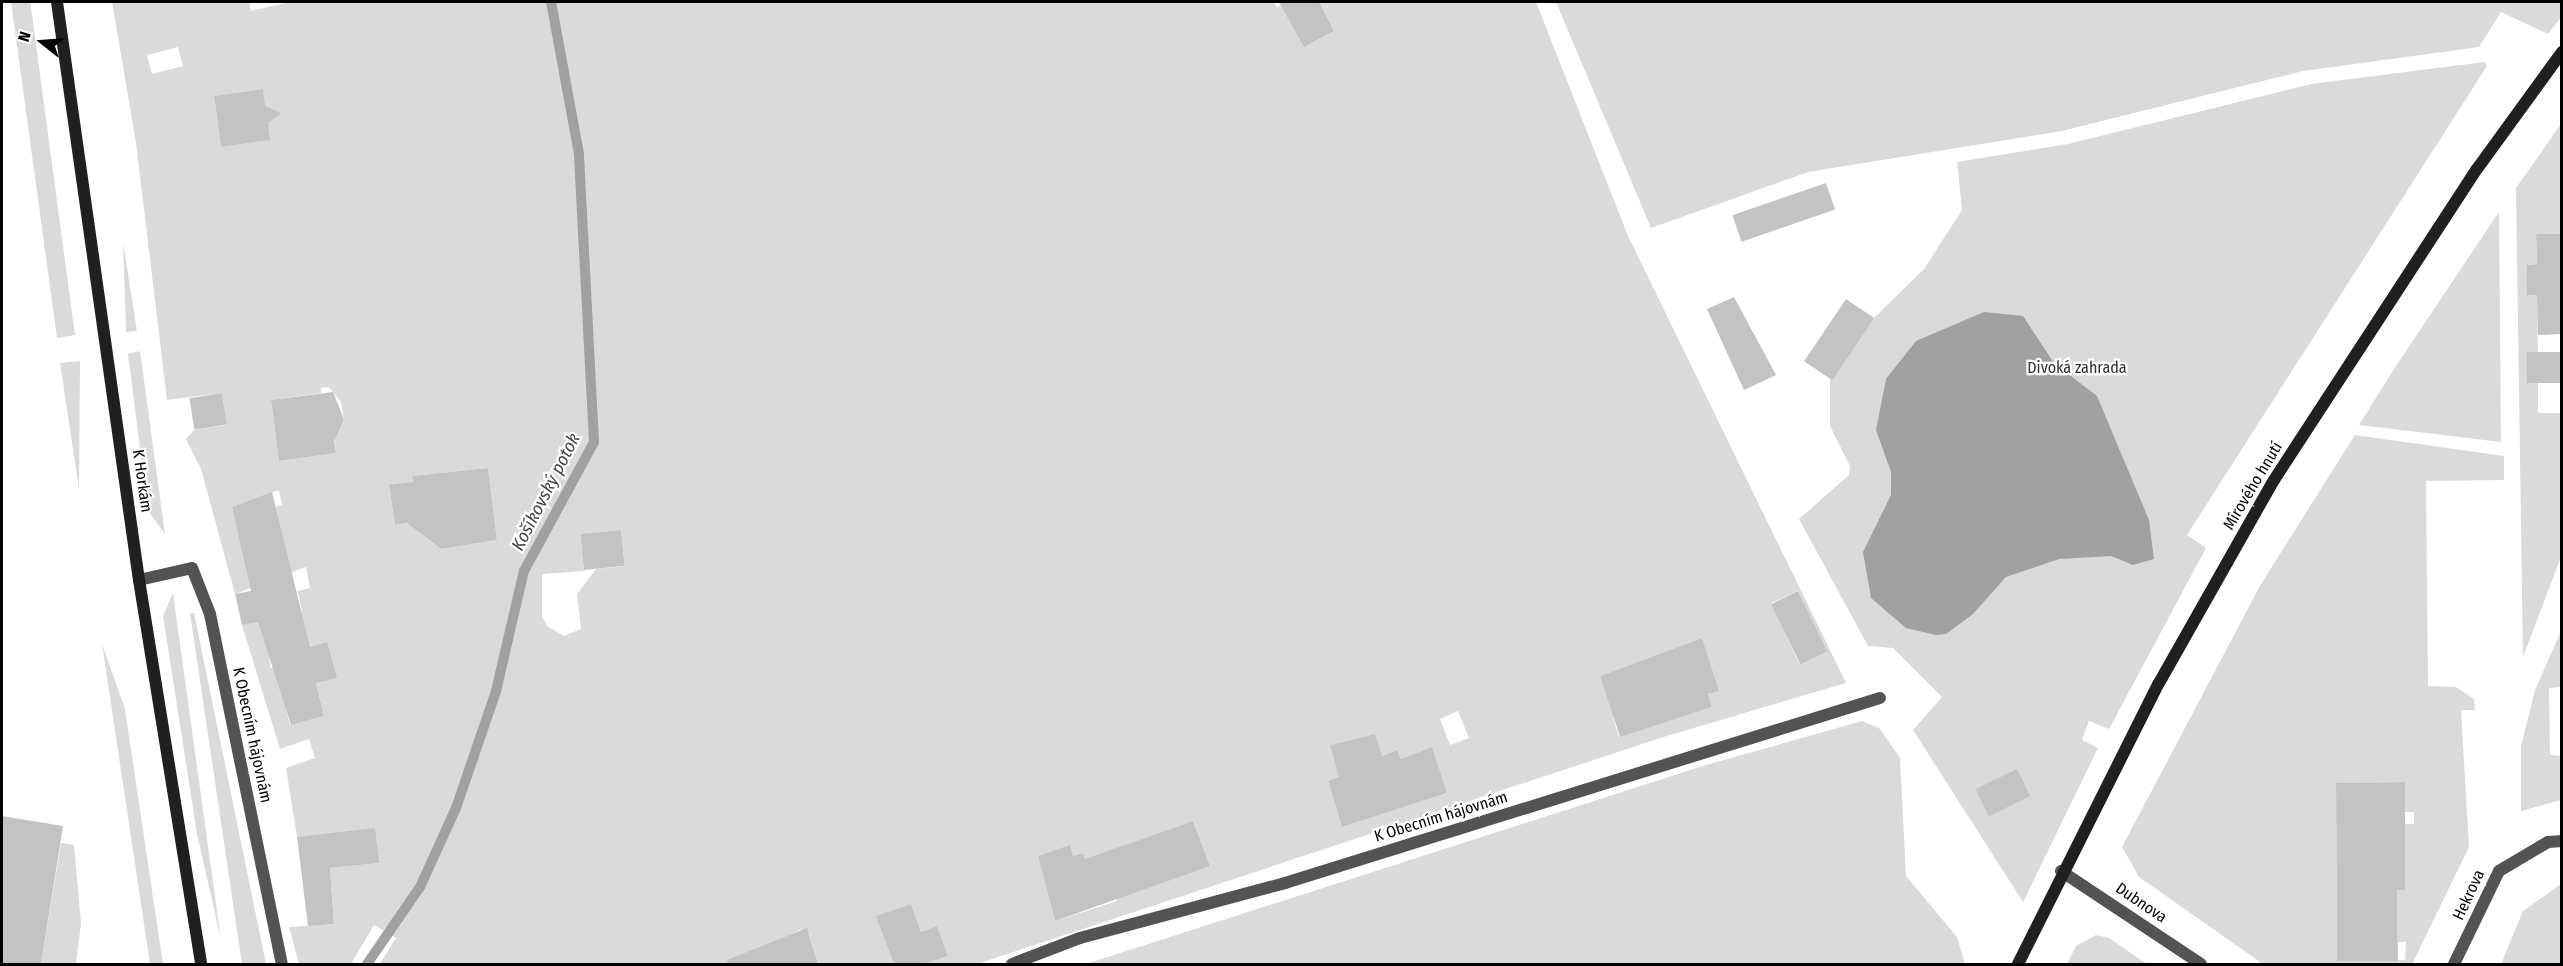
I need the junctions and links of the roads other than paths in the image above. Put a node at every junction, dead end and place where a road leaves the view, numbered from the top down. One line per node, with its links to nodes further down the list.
1 (57, 2): 3 (main road, K Horkám)
2 (2562, 52): 6 (main road, Mírového hnutí)
3 (139, 580): 7 (main road, K Horkám); 8 (street, K Obecním hájovnám)
4 (1880, 698): 9 (street, K Obecním hájovnám)
5 (2562, 841): 12 (street, Hekrova)
6 (2061, 871): 10 (main road, Mírového hnutí); 11 (street, Dubnova)
7 (201, 964)
8 (282, 964)
9 (1012, 964)
10 (2018, 964)
11 (2201, 964)
12 (2454, 964)

